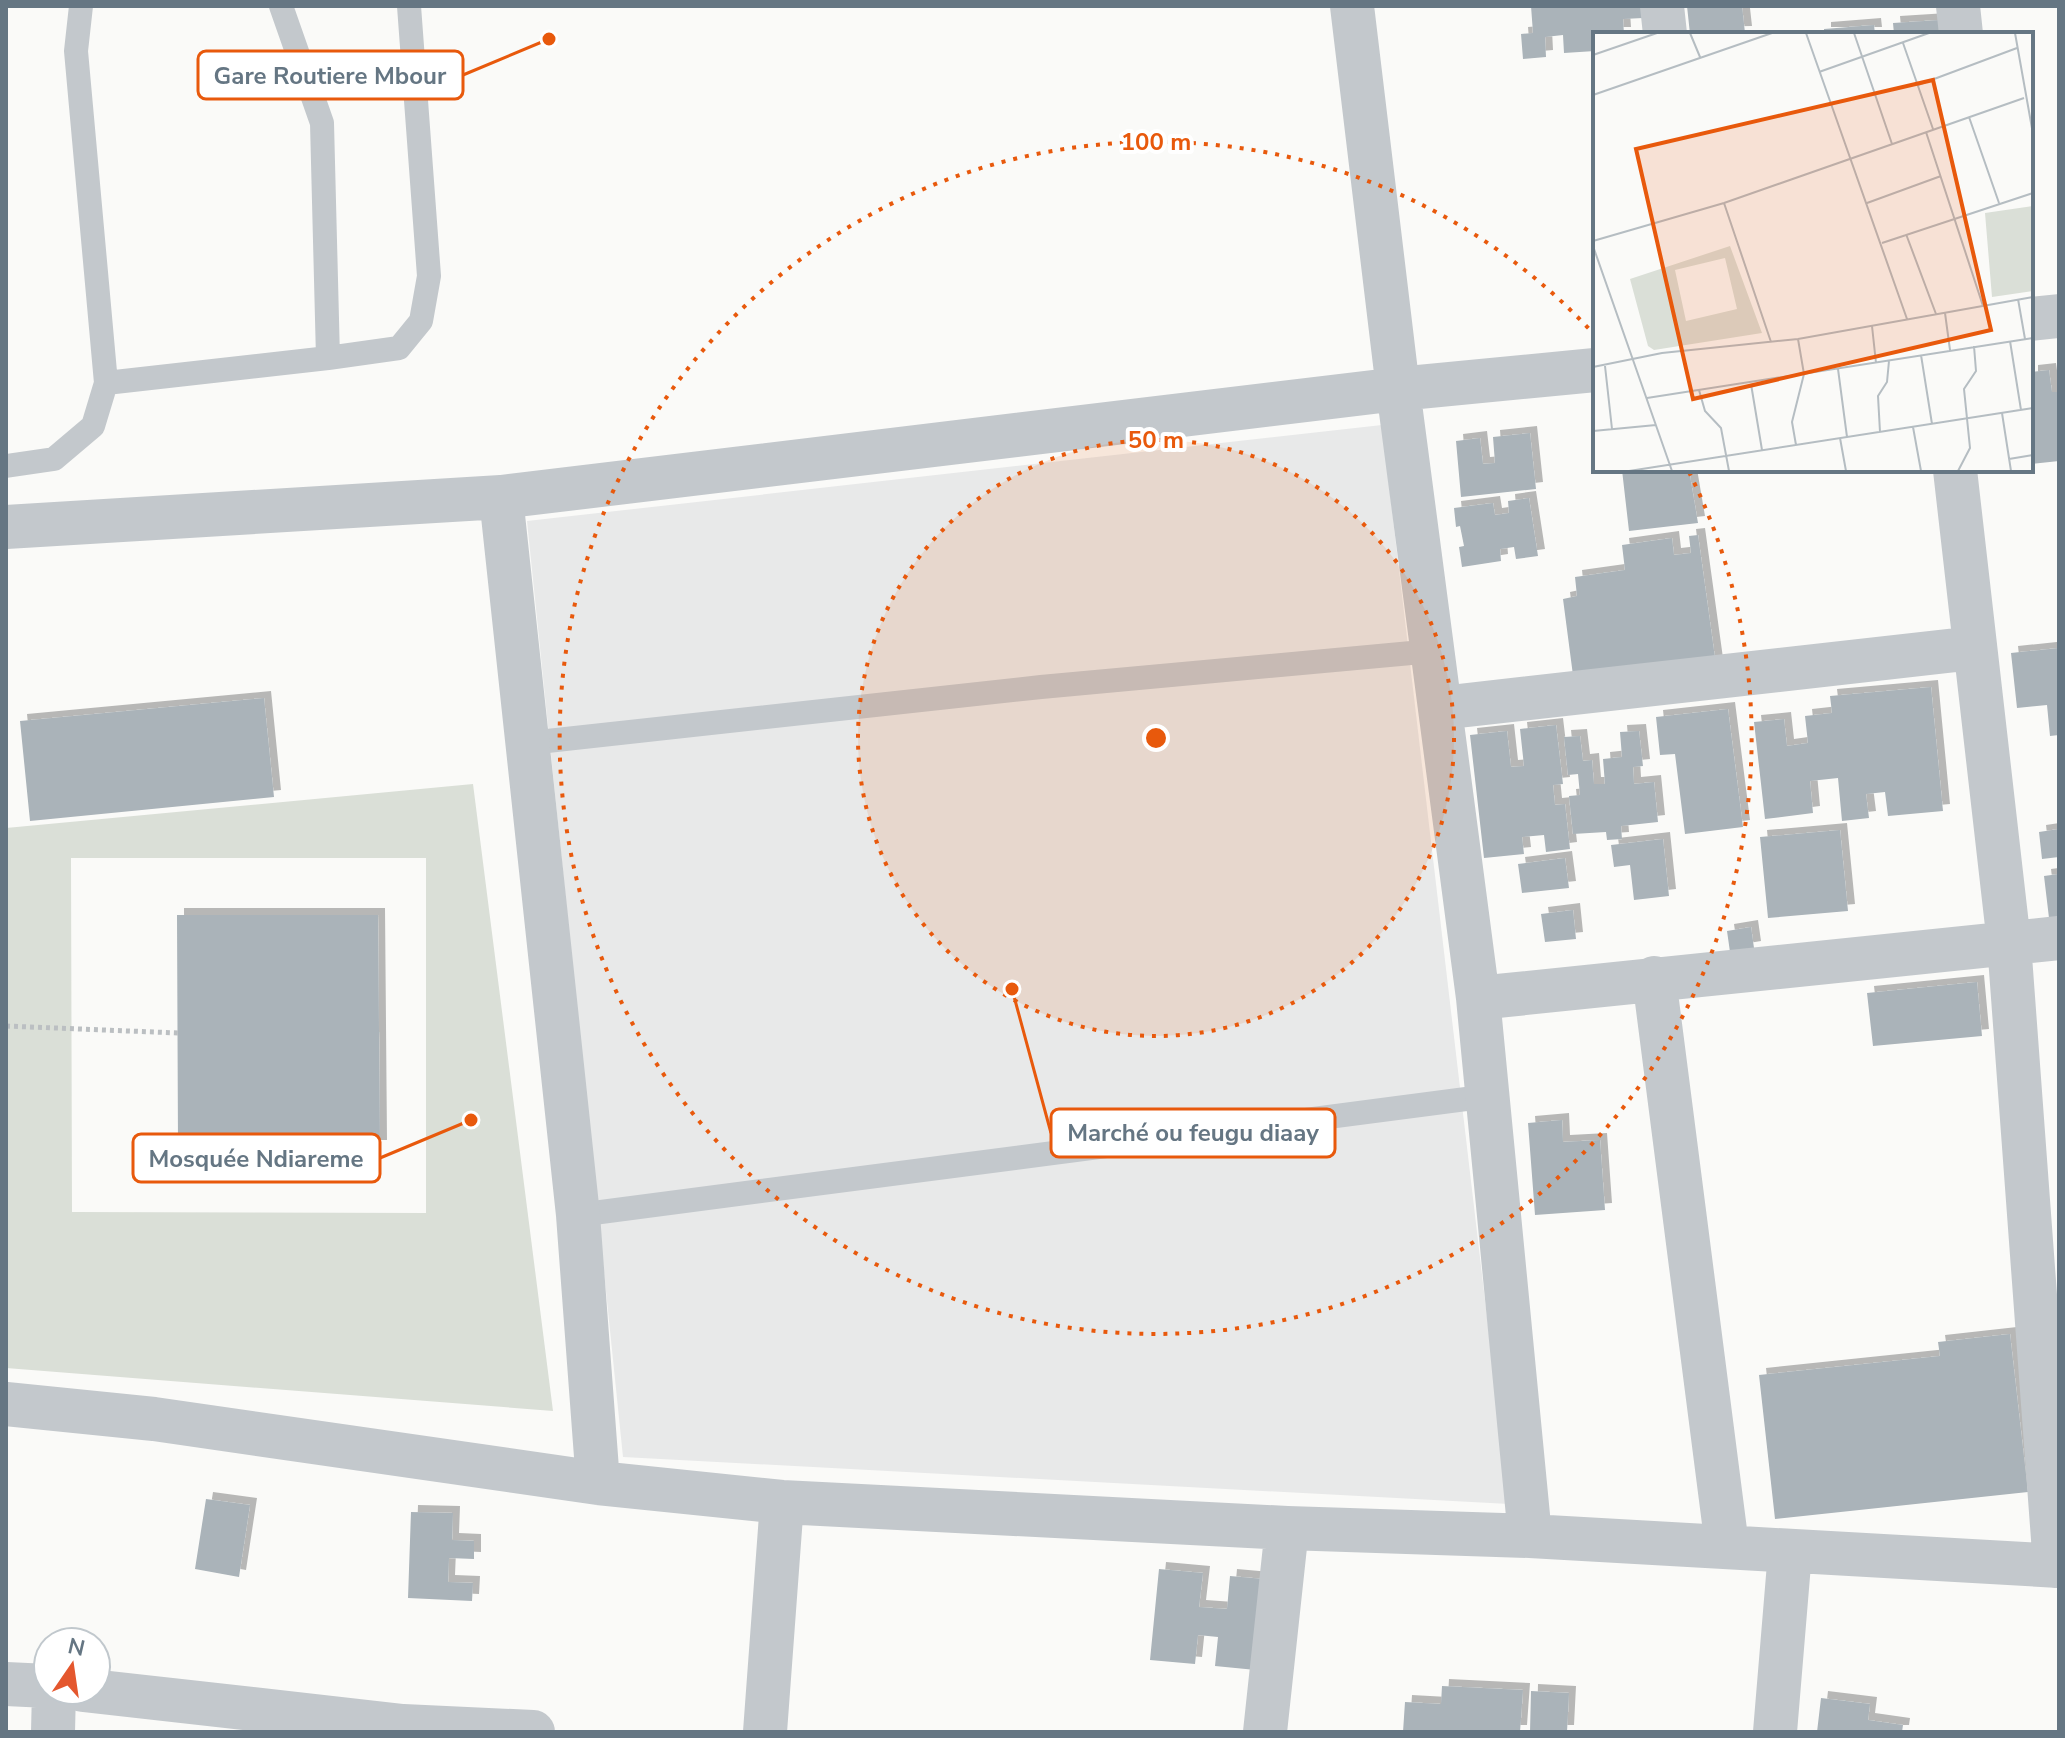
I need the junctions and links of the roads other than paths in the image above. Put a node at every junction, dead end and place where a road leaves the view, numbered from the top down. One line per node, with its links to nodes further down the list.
1 (81, 6): 14 (lane)
2 (281, 6): 12 (lane)
3 (409, 6): 12 (lane)
4 (1352, 6): 15 (street)
5 (1662, 6): 8 (street)
6 (1958, 6): 7 (street); 9 (street)
7 (1965, 6)
8 (1665, 32)
9 (1961, 32)
10 (2059, 316): 11 (street)
11 (2033, 319)
12 (328, 358): 14 (lane)
13 (1593, 370): 15 (street)
14 (106, 383): 16 (lane)
15 (1398, 389): 18 (street); 21 (street)
16 (6, 466)
17 (1955, 472): 20 (street)
18 (501, 497): 19 (street); 23 (street)
19 (6, 527)
20 (1974, 648): 22 (street); 25 (street)
21 (1433, 651): 22 (street); 23 (lane)
22 (1441, 708): 27 (street)
23 (529, 743): 29 (street)
24 (2059, 938): 25 (street)
25 (2009, 943): 26 (street); 37 (street)
26 (1654, 978): 27 (street); 35 (street)
27 (1478, 998): 28 (street)
28 (1489, 1096): 29 (lane); 34 (street)
29 (578, 1215): 31 (street)
30 (6, 1404): 31 (street)
31 (598, 1483): 32 (street)
32 (782, 1502): 33 (street); 45 (street)
33 (1287, 1528): 34 (street); 46 (street)
34 (1530, 1536): 35 (street)
35 (1727, 1546): 36 (street)
36 (1790, 1552): 37 (street); 47 (street)
37 (2057, 1566)
38 (6, 1684): 39 (street)
39 (32, 1685)
40 (112, 1694): 42 (street)
41 (54, 1706): 43 (street)
42 (403, 1729): 44 (street)
43 (53, 1732)
44 (533, 1732)
45 (765, 1732)
46 (1265, 1732)
47 (1775, 1732)

